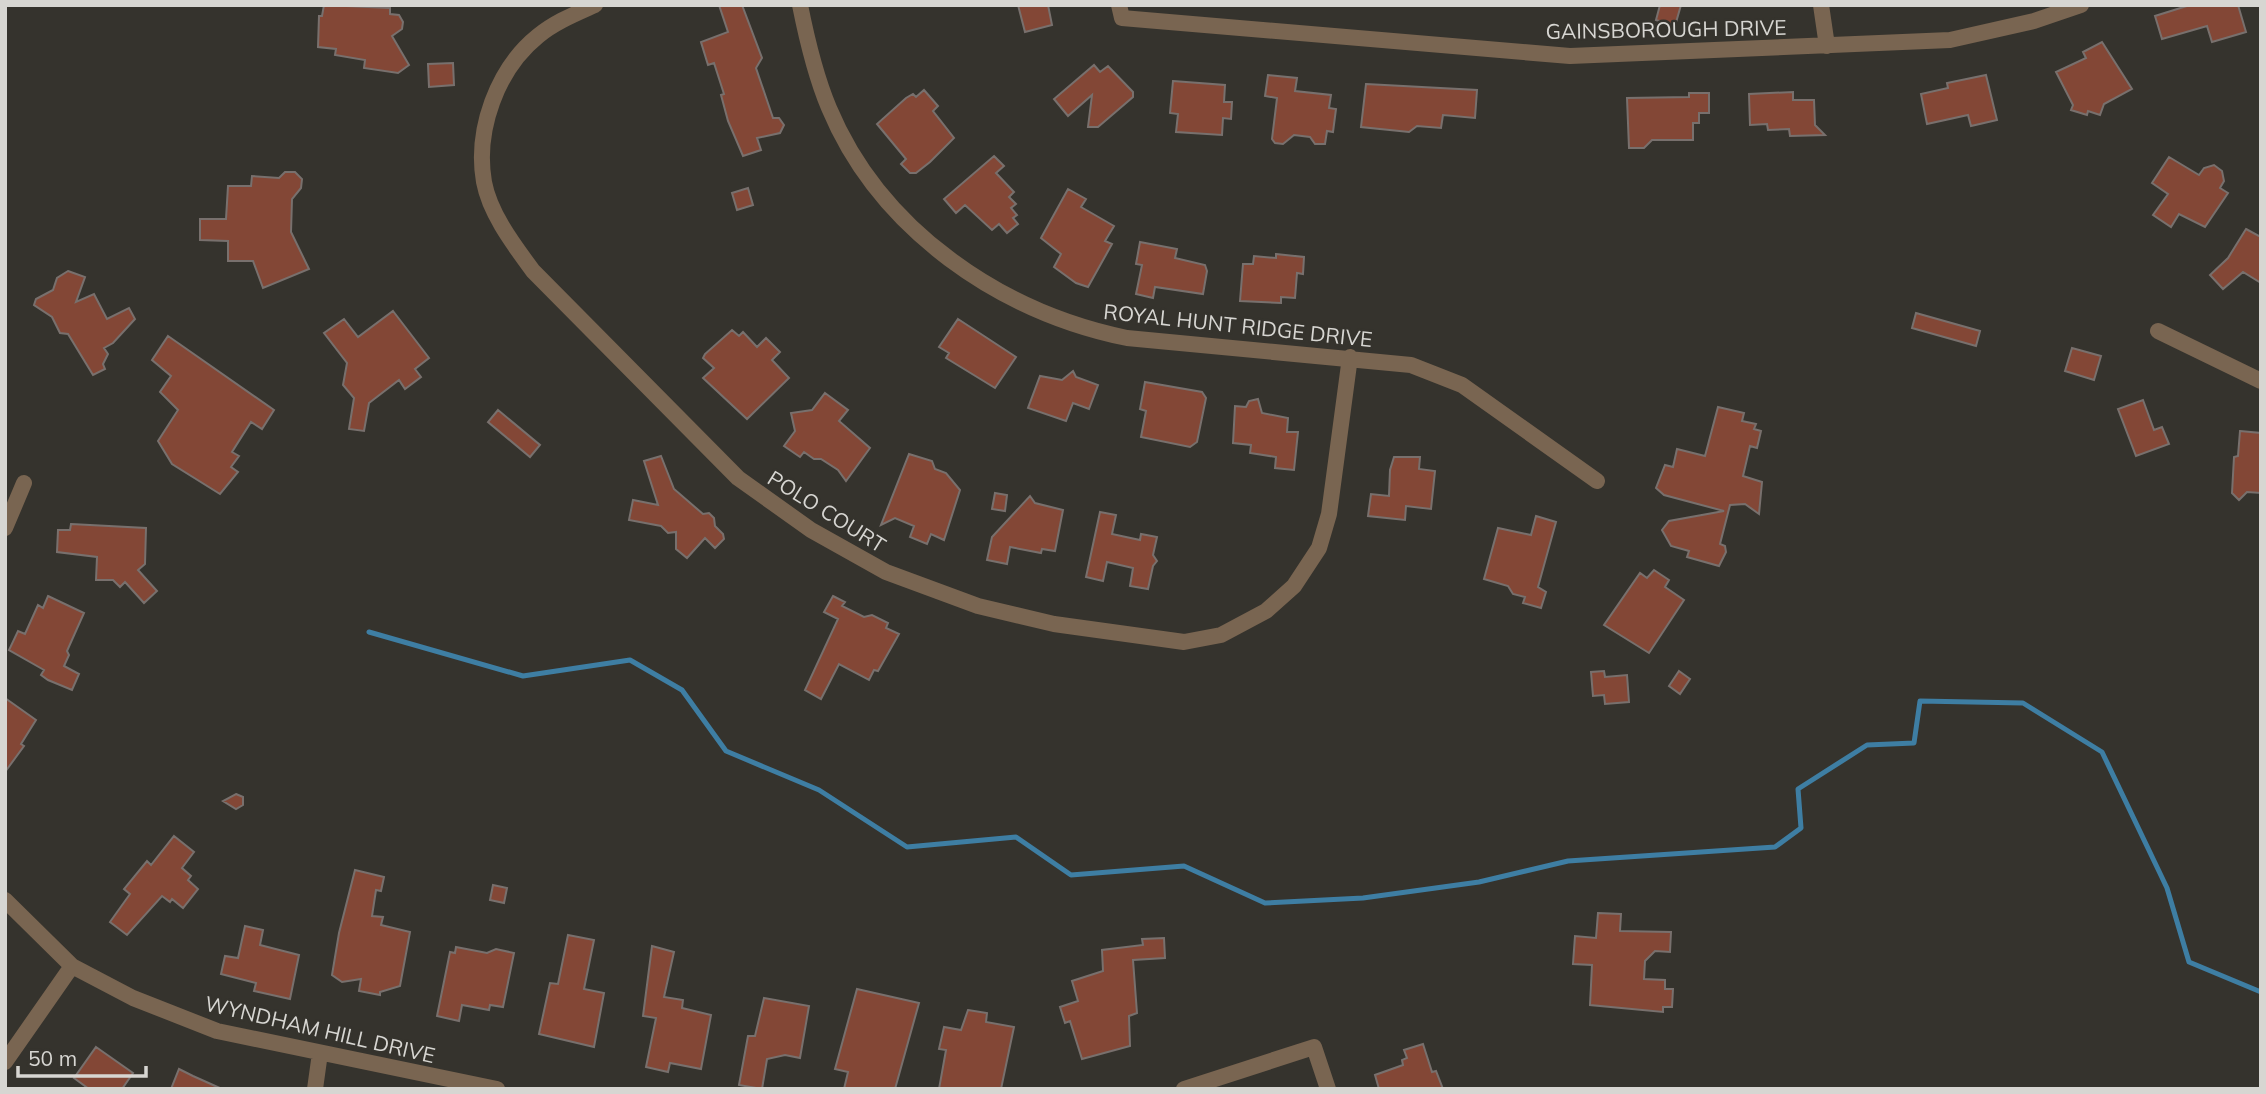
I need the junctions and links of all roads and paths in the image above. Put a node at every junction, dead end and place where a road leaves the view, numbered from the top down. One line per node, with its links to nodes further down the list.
1 (594, 5): 8 (street, POLO COURT)
2 (800, 5): 8 (street, ROYAL HUNT RIDGE DRIVE)
3 (1821, 5): 6 (street)
4 (2081, 5): 6 (street, GAINSBOROUGH DRIVE)
5 (1121, 12): 6 (street, GAINSBOROUGH DRIVE)
6 (1827, 46)
7 (2158, 331): 9 (street)
8 (1350, 356): 10 (street, ROYAL HUNT RIDGE DRIVE)
9 (2261, 381)
10 (1597, 481)
11 (24, 483): 12 (street)
12 (5, 528)
13 (5, 900): 14 (street, WYNDHAM HILL DRIVE)
14 (72, 966): 15 (street, WYNDHAM HILL DRIVE); 16 (street)
15 (320, 1054): 17 (street); 18 (street, WYNDHAM HILL DRIVE)
16 (5, 1062)
17 (315, 1089)
18 (497, 1089)
19 (1184, 1089): 20 (street)
20 (1328, 1089)

